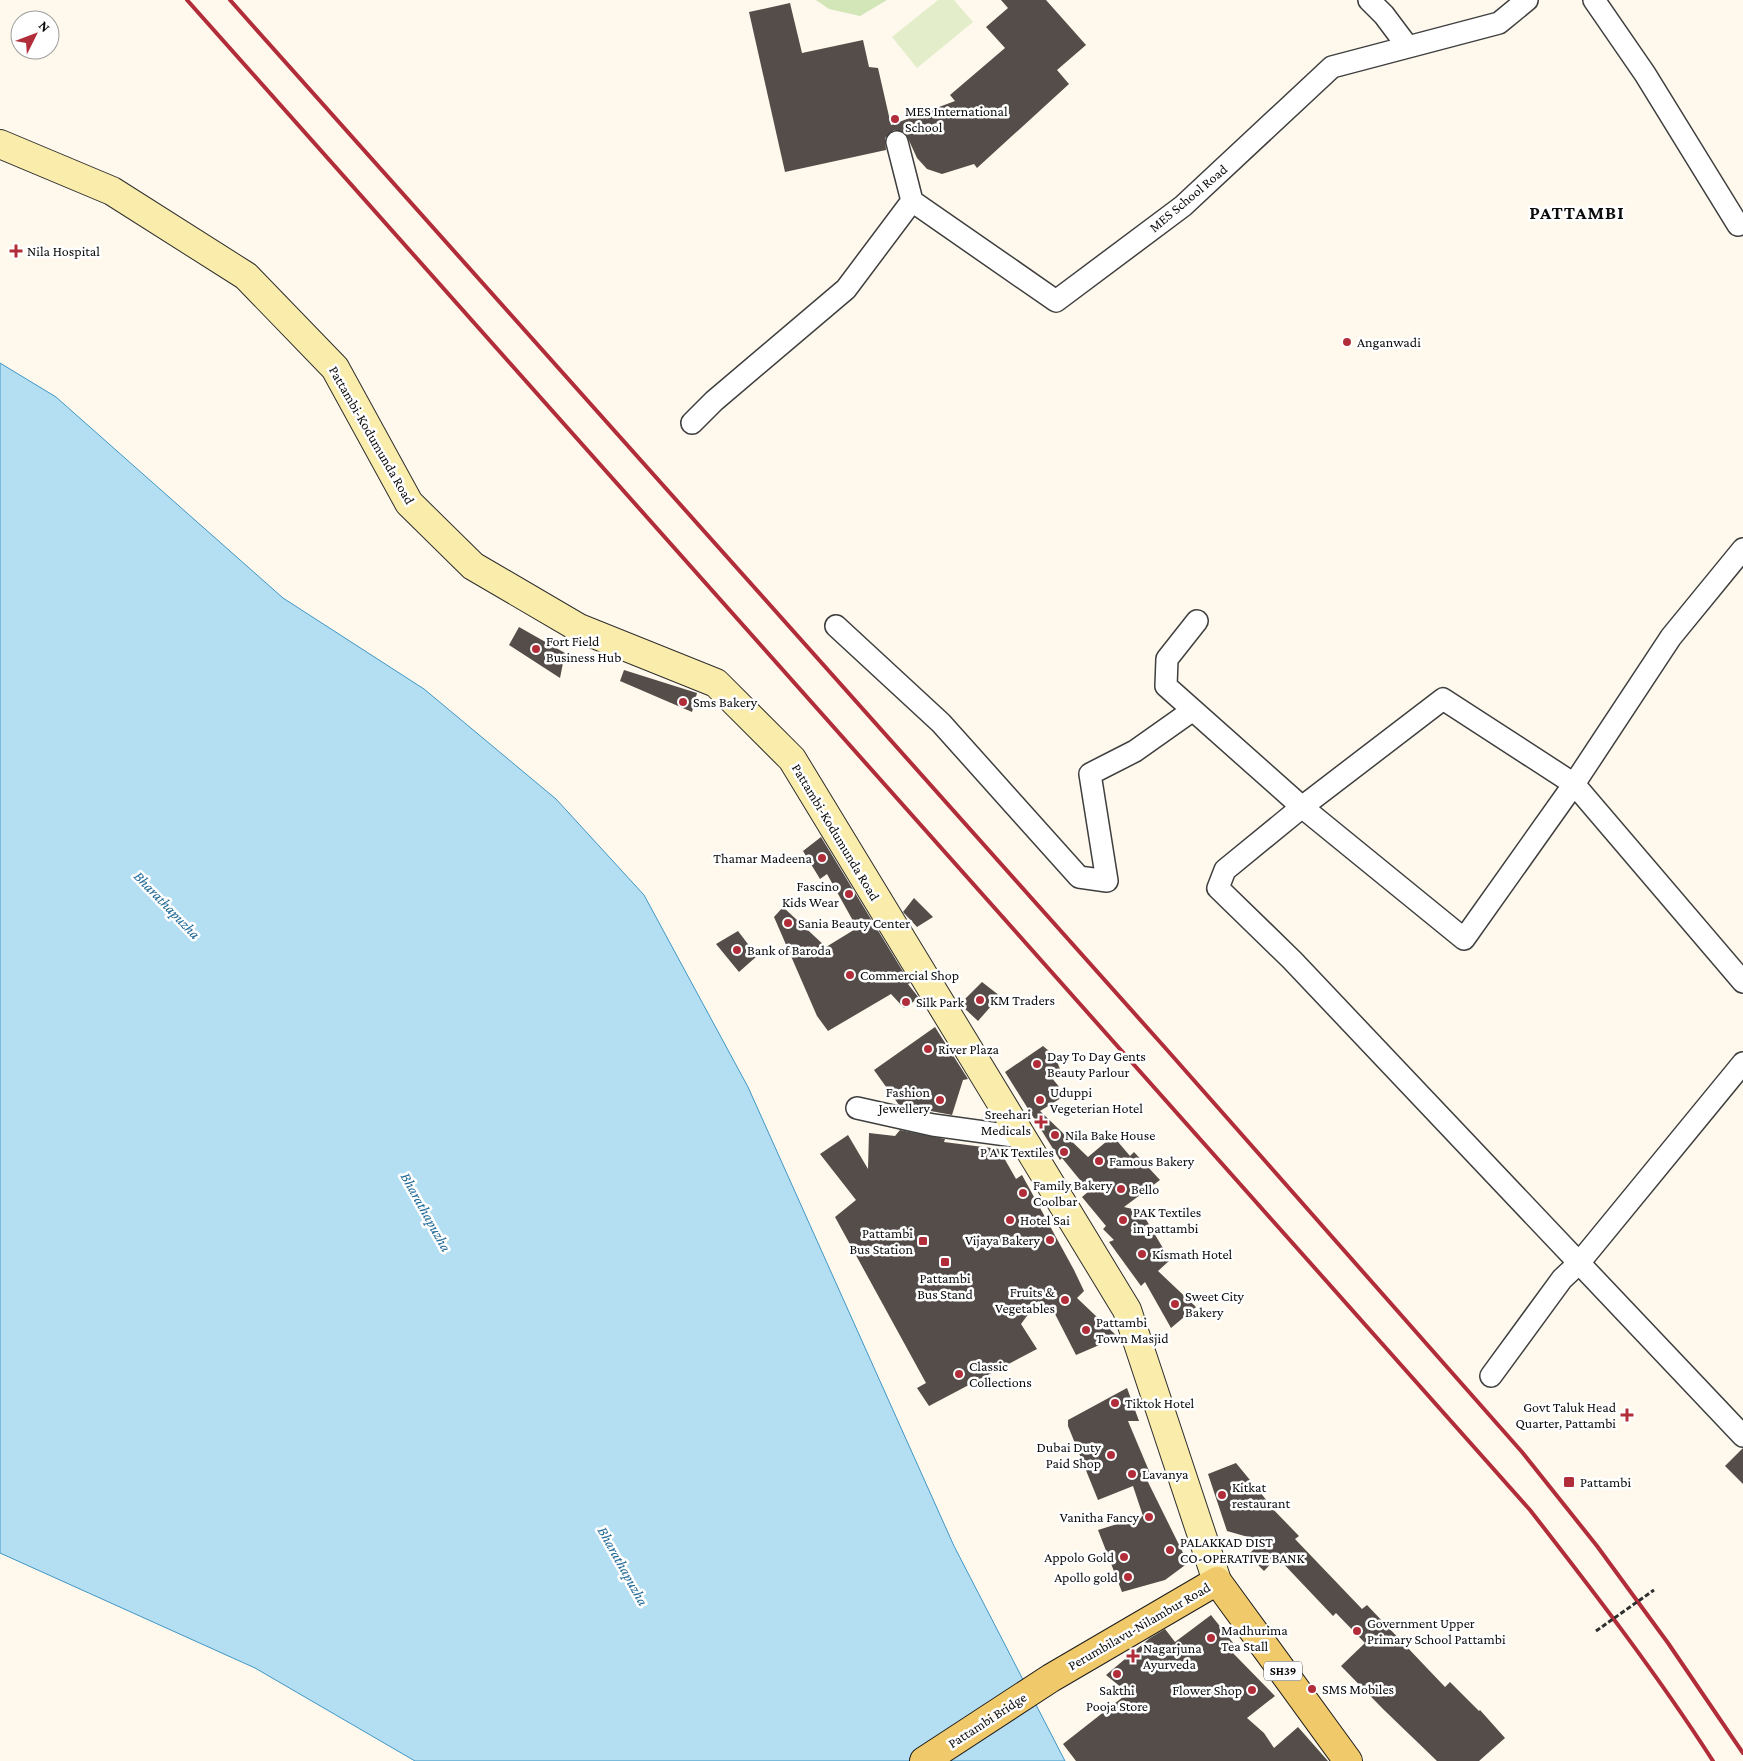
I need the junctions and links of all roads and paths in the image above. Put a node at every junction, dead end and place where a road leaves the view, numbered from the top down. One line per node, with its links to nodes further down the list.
1 (1369, 0): 4 (street)
2 (1527, 0): 4 (street, MES School Road)
3 (1594, 0): 8 (street)
4 (1408, 47): 7 (street, MES School Road)
5 (896, 142): 7 (street)
6 (0, 144): 19 (main road, Pattambi-Kodumunda Road)
7 (912, 201): 9 (street)
8 (1742, 227)
9 (692, 423)
10 (1743, 549): 14 (street)
11 (1197, 621): 13 (street)
12 (836, 626): 13 (street)
13 (1193, 710): 15 (street)
14 (1574, 784): 15 (street); 15 (street); 16 (street)
15 (1302, 807): 20 (street)
16 (1743, 982)
17 (1743, 1063): 20 (street)
18 (857, 1108): 19 (street)
19 (1021, 1137): 23 (main road, Pattambi-Kodumunda Road)
20 (1579, 1263): 21 (street); 22 (street)
21 (1491, 1376)
22 (1743, 1436)
23 (1217, 1581): 26 (main road, Perumbilavu-Nilambur Road); 28 (main road, Perumbilavu-Nilambur Road / SH39)
24 (1654, 1590): 25 (path, bridge)
25 (1596, 1631)
26 (1050, 1678): 27 (main road, Pattambi Bridge)
27 (924, 1761)
28 (1348, 1761)

